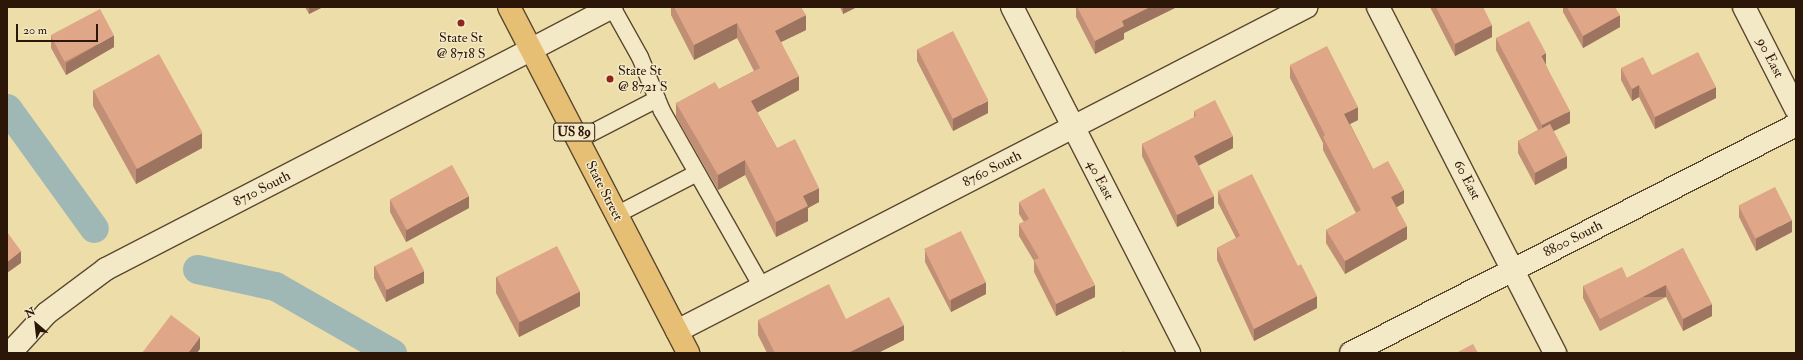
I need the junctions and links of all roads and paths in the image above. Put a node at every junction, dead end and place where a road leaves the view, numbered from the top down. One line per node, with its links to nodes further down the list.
1 (509, 7): 7 (main road, State Street / US 89)
2 (612, 7): 7 (street, 8710 South); 8 (lane)
3 (1012, 7): 11 (street, 40 East)
4 (1306, 7): 11 (street, 8760 South)
5 (1378, 7): 15 (street, 60 East)
6 (1744, 7): 9 (street, 90 East)
7 (532, 49): 12 (main road, State Street / US 89); 18 (street, 8710 South)
8 (657, 99): 12 (lane); 13 (lane)
9 (1796, 109)
10 (1796, 125): 15 (street, 8800 South)
11 (1073, 127): 16 (street, 8760 South); 20 (street, 40 East)
12 (578, 140): 14 (main road, State Street / US 89)
13 (697, 173): 14 (lane); 16 (lane)
14 (616, 215): 17 (main road, State Street / US 89)
15 (1513, 270): 21 (street, 8800 South); 22 (street, 60 East)
16 (762, 287): 17 (street, 8760 South)
17 (677, 331): 19 (main road, State Street / US 89)
18 (10, 353)
19 (688, 353)
20 (1190, 353)
21 (1351, 353)
22 (1555, 353)

